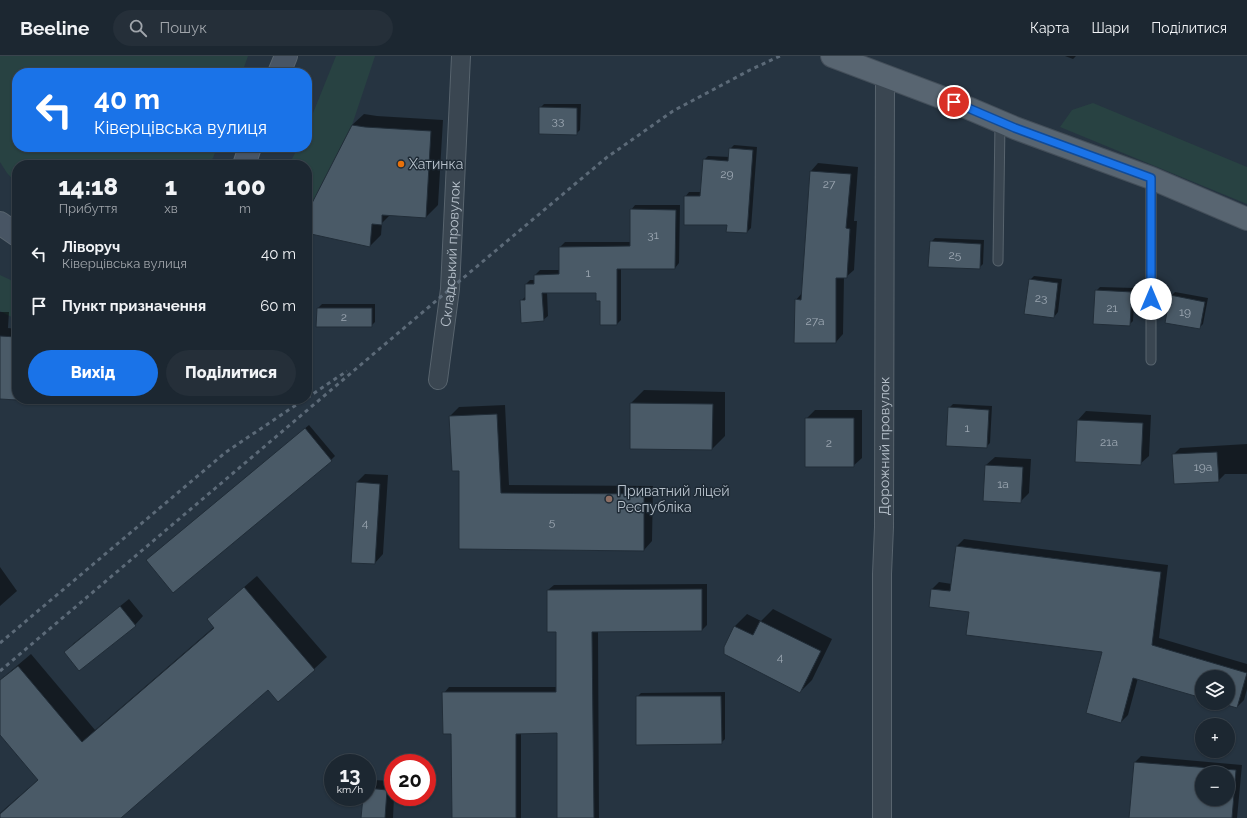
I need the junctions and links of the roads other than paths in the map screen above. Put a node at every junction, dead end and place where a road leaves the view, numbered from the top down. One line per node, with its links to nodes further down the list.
1 (286, 56): 4 (main road)
2 (461, 56): 13 (street, Складський провулок)
3 (832, 56): 5 (main road)
4 (281, 68)
5 (884, 75): 6 (main road); 14 (street, Дорожний провулок)
6 (1000, 121): 7 (main road); 11 (lane)
7 (1151, 178): 8 (main road); 12 (lane)
8 (1247, 219)
9 (0, 223): 10 (main road)
10 (12, 231)
11 (998, 261)
12 (1151, 360)
13 (438, 380)
14 (882, 818)

